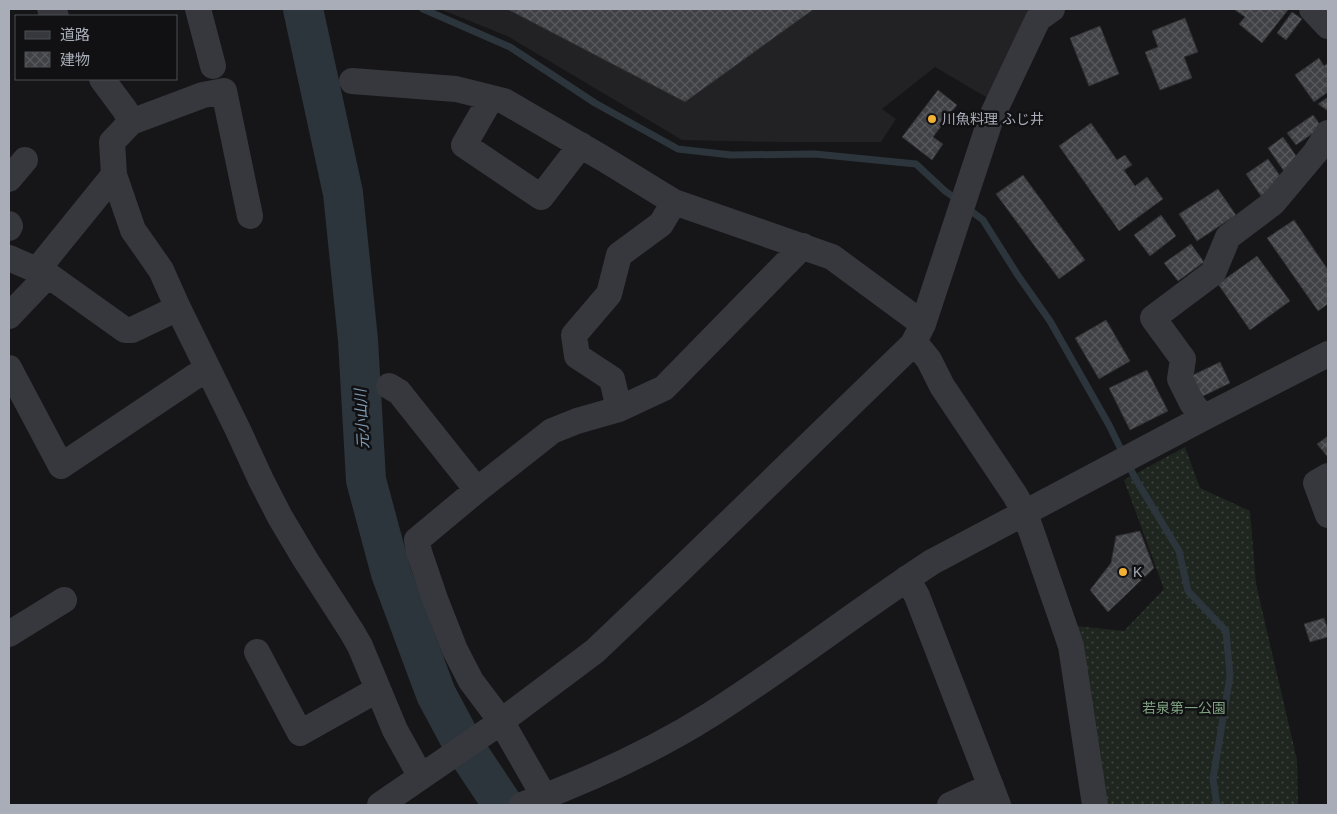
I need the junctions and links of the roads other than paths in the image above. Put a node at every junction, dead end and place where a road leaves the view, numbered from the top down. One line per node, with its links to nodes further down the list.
1 (198, 9): 5 (street)
2 (1052, 9): 22 (street)
3 (1312, 9): 4 (street)
4 (1328, 26)
5 (213, 66)
6 (103, 80): 9 (street)
7 (352, 81): 8 (street)
8 (491, 98): 11 (street); 11 (street)
9 (131, 122): 12 (street); 14 (street)
10 (1328, 133): 28 (street)
11 (581, 145): 13 (street)
12 (114, 175): 19 (street); 20 (street)
13 (674, 202): 17 (street); 27 (street)
14 (250, 216)
15 (9, 224): 16 (street)
16 (9, 228)
17 (803, 246): 22 (street); 27 (street)
18 (9, 258): 19 (street)
19 (43, 272): 20 (street); 21 (street)
20 (178, 308): 25 (street)
21 (9, 316)
22 (918, 334): 31 (street); 38 (street)
23 (1328, 354): 28 (street)
24 (9, 368): 25 (street)
25 (208, 370): 37 (street)
26 (389, 386): 30 (street)
27 (619, 409): 30 (street)
28 (1203, 418): 31 (street)
29 (1328, 476): 32 (street)
30 (477, 490): 38 (street)
31 (1025, 513): 33 (street); 44 (street)
32 (1328, 515)
33 (908, 578): 40 (street); 41 (street)
34 (64, 600): 35 (street)
35 (9, 634)
36 (257, 652): 37 (street)
37 (377, 690): 39 (street)
38 (498, 724): 39 (street); 41 (street)
39 (431, 770): 42 (street)
40 (995, 796): 43 (street)
41 (538, 802)
42 (380, 805)
43 (950, 805)
44 (1096, 805)

